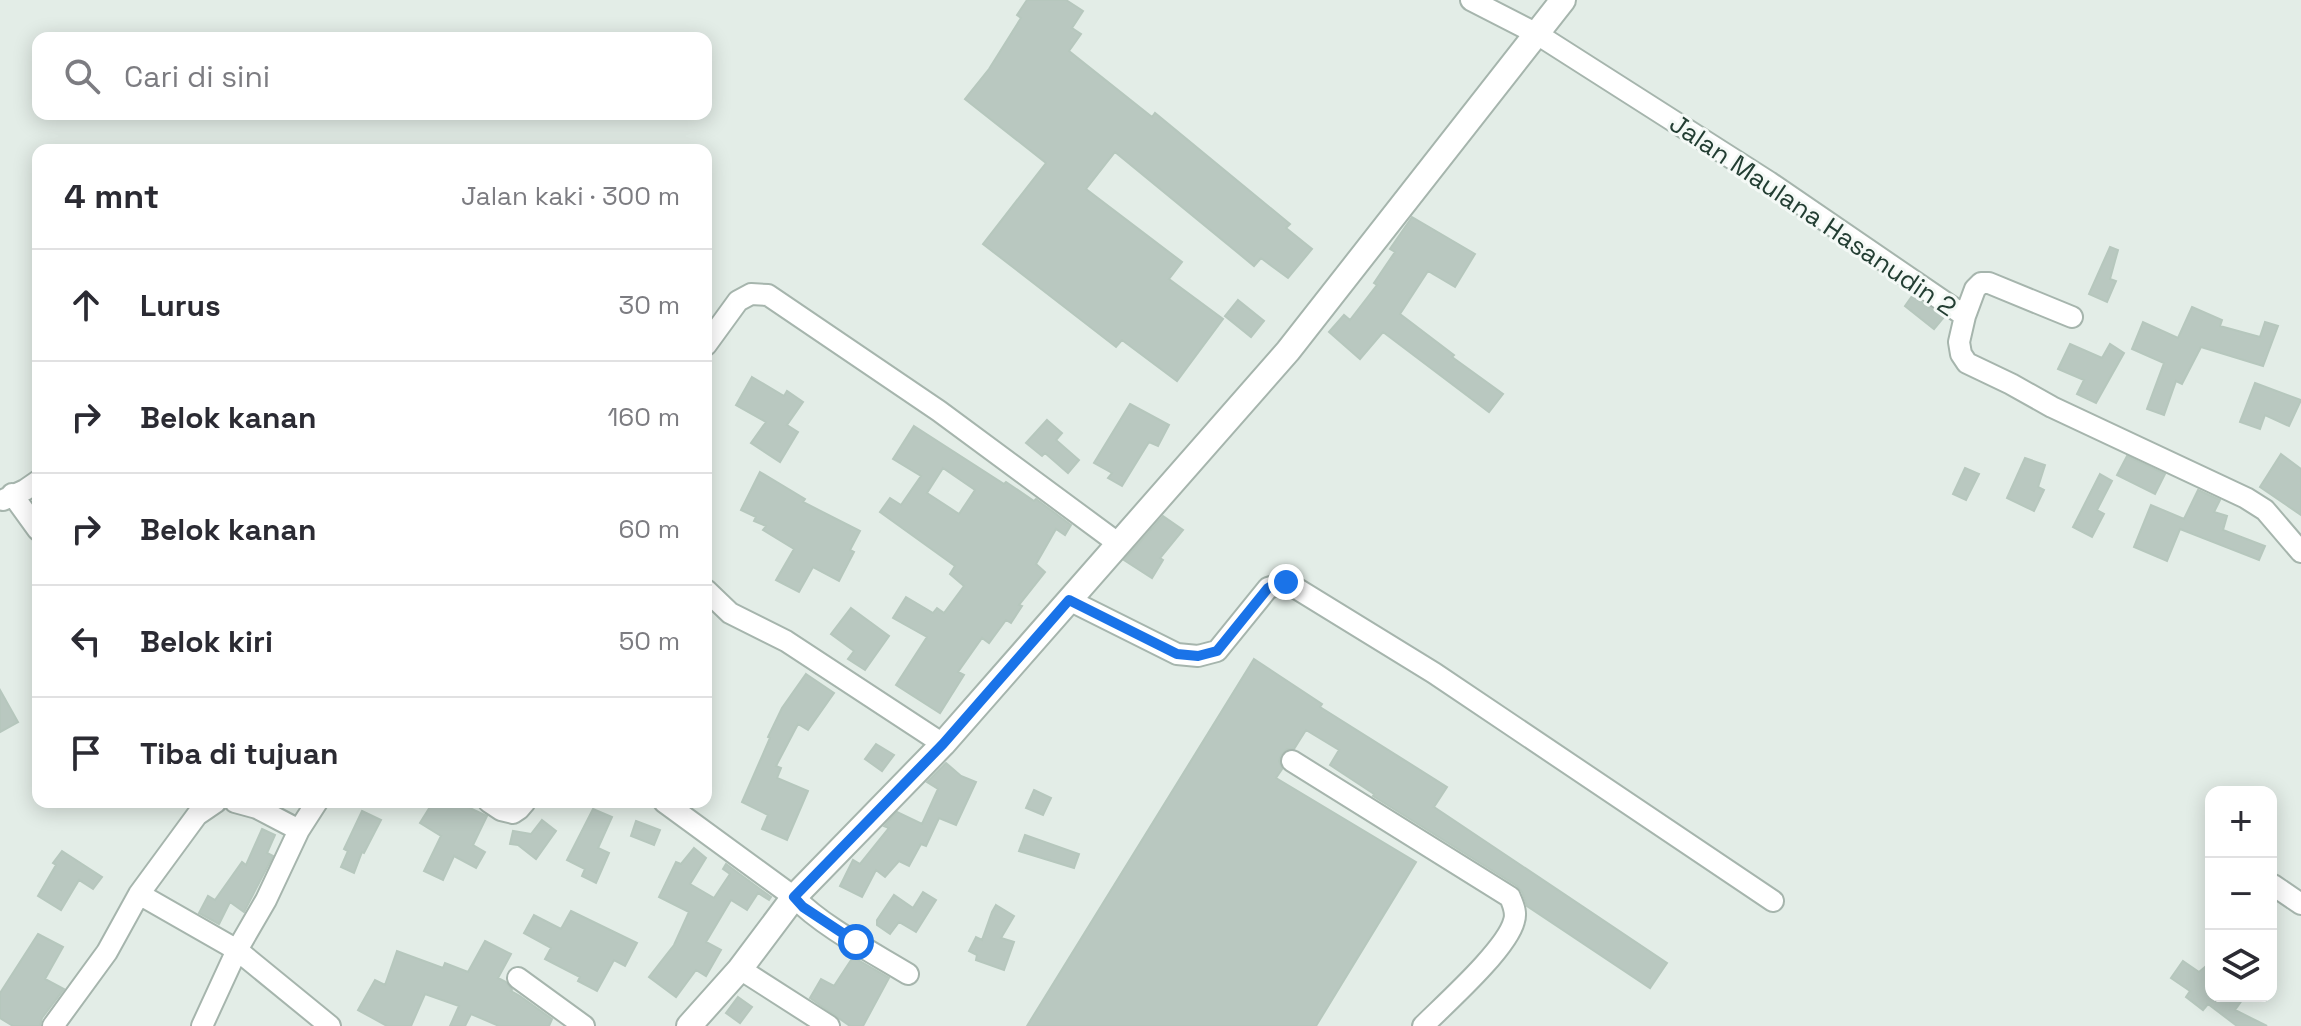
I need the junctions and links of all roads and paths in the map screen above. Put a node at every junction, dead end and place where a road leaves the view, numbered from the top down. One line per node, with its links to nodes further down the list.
1 (1471, 0): 3 (street, Jalan Maulana Hasanudin 2)
2 (1563, 0): 3 (street)
3 (1537, 34): 4 (street, Jalan Maulana Hasanudin 2); 10 (street)
4 (1965, 316): 5 (street); 11 (street, Jalan Maulana Hasanudin 2)
5 (2072, 317)
6 (712, 337): 10 (street)
7 (32, 485): 8 (street)
8 (6, 498): 9 (street)
9 (32, 524)
10 (1119, 544): 13 (street)
11 (2301, 552)
12 (712, 596): 14 (street)
13 (1069, 600): 14 (street); 26 (street)
14 (943, 744): 25 (street)
15 (1292, 761): 38 (street)
16 (207, 808): 24 (street)
17 (257, 808): 22 (street)
18 (313, 808): 22 (street)
19 (498, 808): 20 (street)
20 (520, 808)
21 (672, 808): 25 (street)
22 (299, 830): 28 (street)
23 (2277, 888): 27 (street)
24 (139, 894): 28 (street); 33 (street)
25 (794, 897): 29 (street); 30 (street)
26 (1773, 901)
27 (2301, 904)
28 (237, 950): 32 (street); 34 (street)
29 (740, 969): 36 (street); 37 (street)
30 (908, 974)
31 (518, 978): 35 (street)
32 (324, 1024)
33 (53, 1026)
34 (202, 1026)
35 (584, 1026)
36 (689, 1026)
37 (829, 1026)
38 (1423, 1026)

